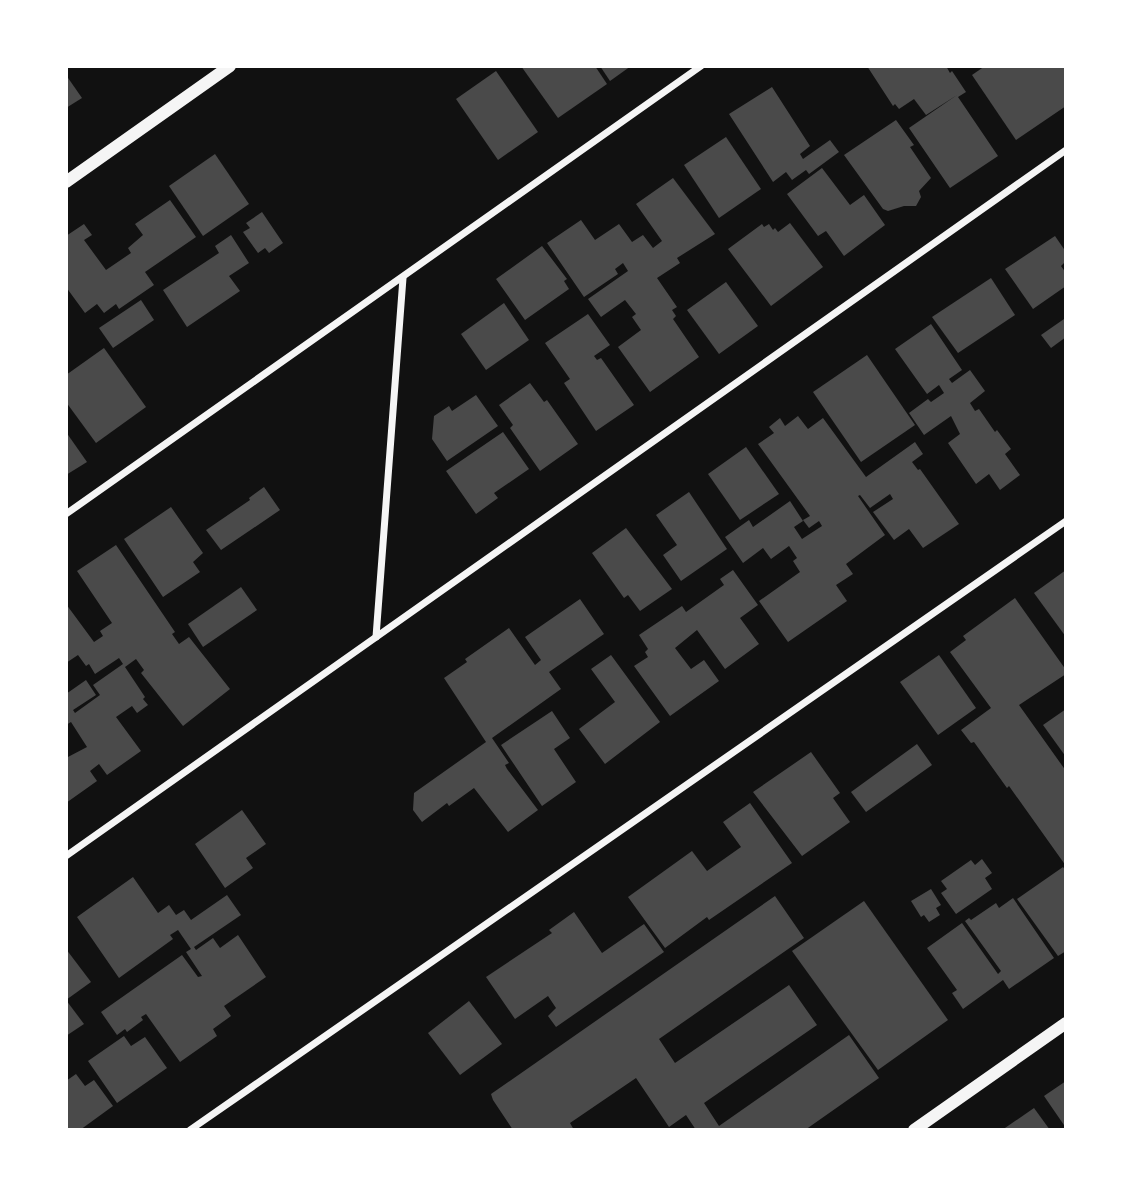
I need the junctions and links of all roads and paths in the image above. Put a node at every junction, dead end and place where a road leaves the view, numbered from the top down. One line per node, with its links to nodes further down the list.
1 (230, 66): 4 (street)
2 (701, 66): 5 (street)
3 (1066, 150): 8 (street)
4 (66, 182)
5 (403, 278): 6 (street); 8 (street)
6 (66, 514)
7 (1066, 521): 11 (street)
8 (376, 637): 9 (street)
9 (66, 856)
10 (1066, 1023): 12 (street)
11 (190, 1129)
12 (914, 1129)

